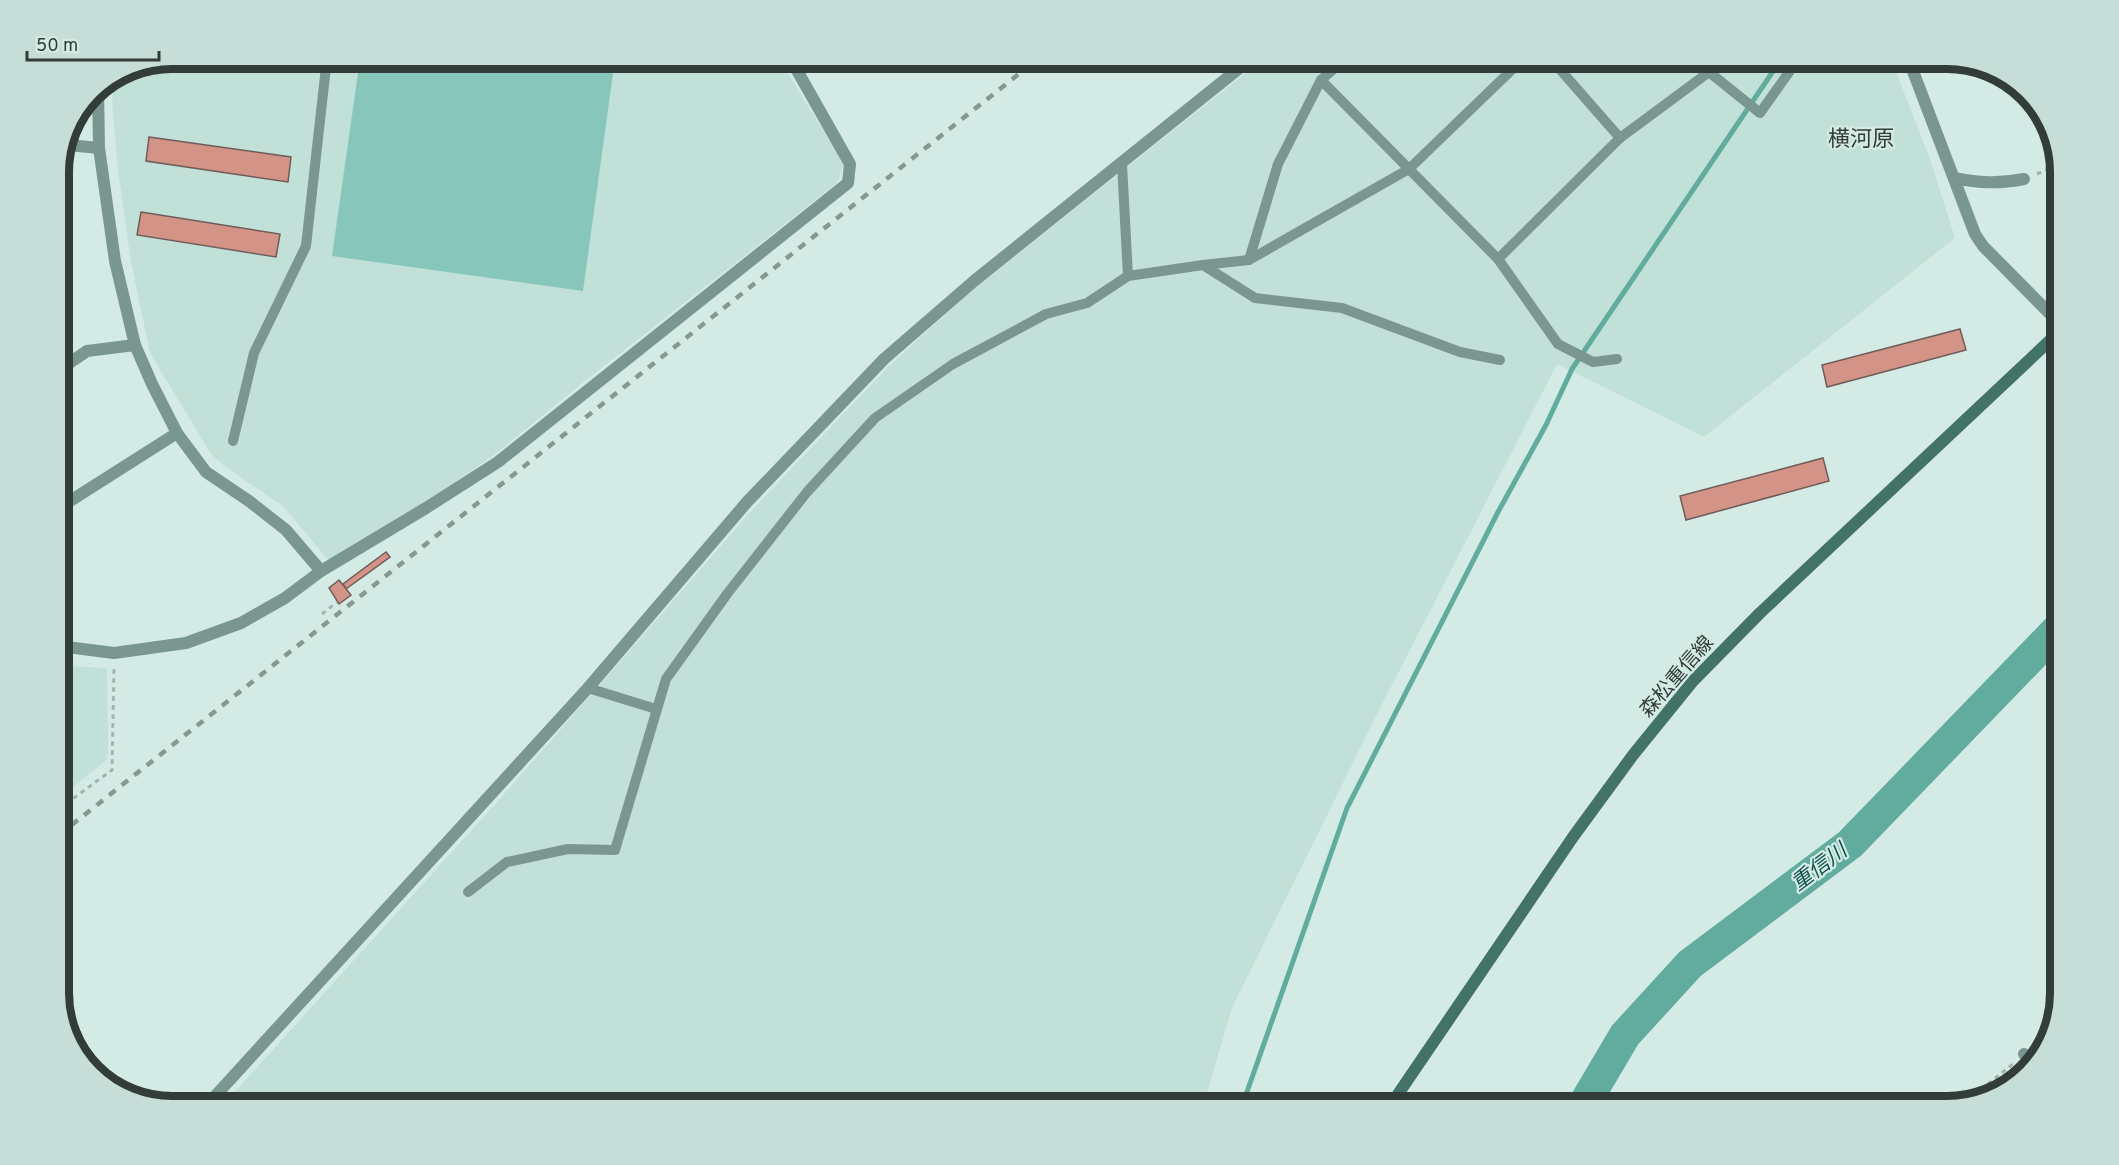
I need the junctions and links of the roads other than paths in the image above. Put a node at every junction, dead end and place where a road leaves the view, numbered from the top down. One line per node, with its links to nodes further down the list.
1 (326, 69): 29 (lane)
2 (796, 69): 31 (street)
3 (1239, 69): 14 (street)
4 (1334, 69): 9 (lane)
5 (1513, 69): 15 (lane)
6 (1560, 69): 11 (lane)
7 (1791, 69): 11 (lane)
8 (1912, 69): 16 (street)
9 (1321, 80): 15 (lane); 19 (lane)
10 (98, 100): 13 (street)
11 (1620, 138): 18 (lane)
12 (72, 145): 13 (street)
13 (99, 148): 24 (street)
14 (1122, 164): 21 (lane); 33 (street)
15 (1409, 169): 18 (lane); 19 (lane)
16 (1954, 178): 17 (street); 22 (street)
17 (2024, 179)
18 (1498, 259): 25 (lane)
19 (1249, 260): 20 (lane)
20 (1203, 265): 21 (lane); 26 (lane)
21 (1128, 276): 34 (lane)
22 (2050, 314)
23 (2050, 340): 37 (main road, 森松重信線)
24 (135, 345): 27 (street); 28 (street)
25 (1617, 359)
26 (1500, 360)
27 (69, 363)
28 (177, 433): 30 (street); 31 (street)
29 (233, 441)
30 (69, 502)
31 (321, 571): 32 (street)
32 (69, 647)
33 (588, 688): 34 (lane); 36 (street)
34 (656, 709): 35 (lane)
35 (468, 892)
36 (216, 1096)
37 (1397, 1096)

